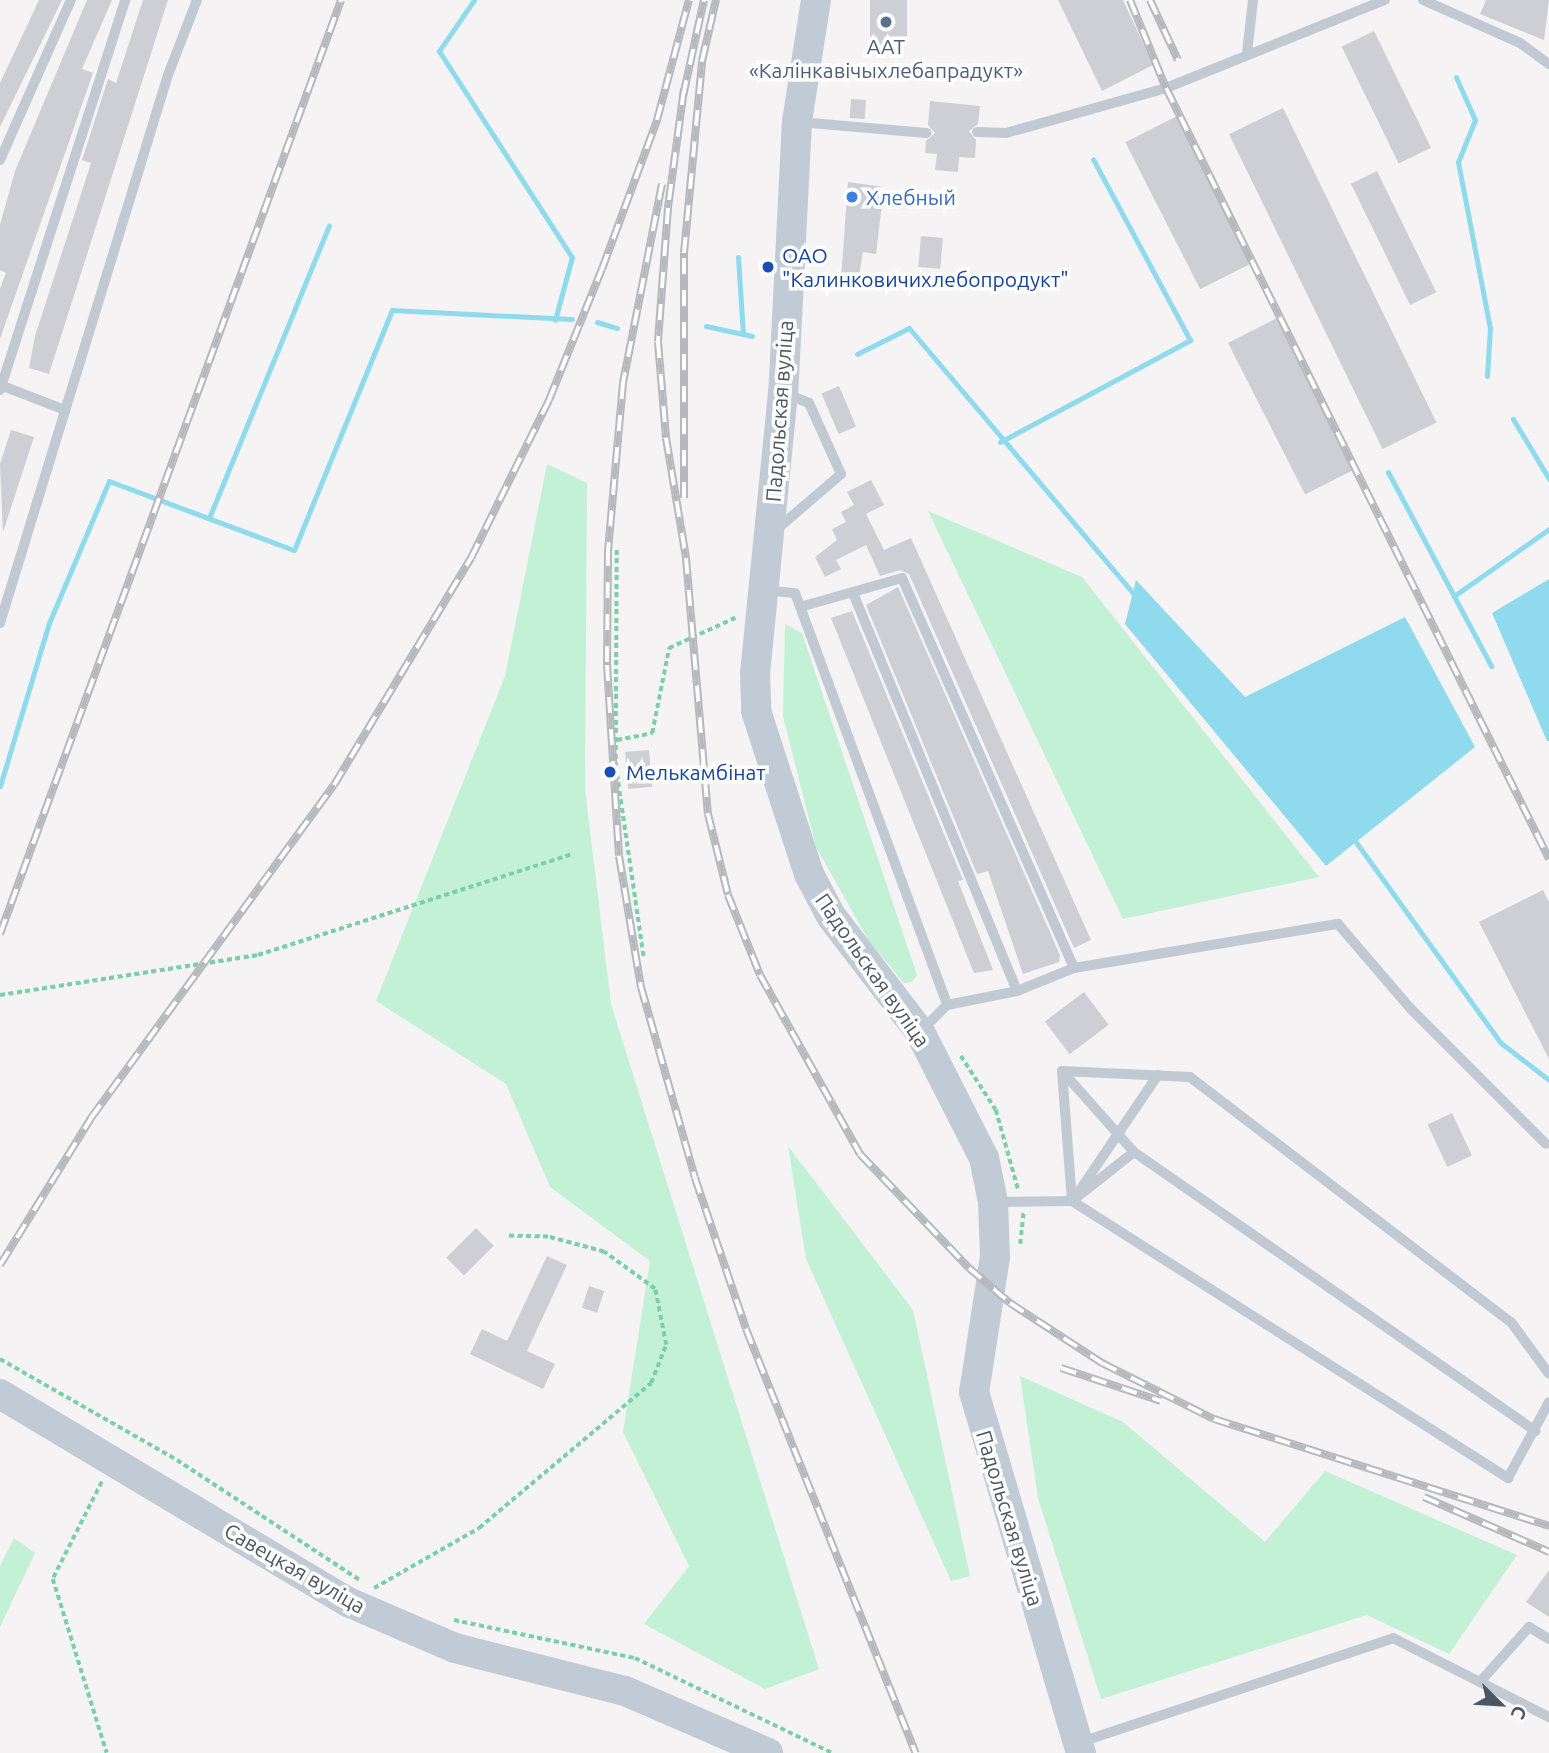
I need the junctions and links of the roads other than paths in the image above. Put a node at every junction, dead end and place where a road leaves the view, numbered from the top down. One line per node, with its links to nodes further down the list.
1 (71, 0): 13 (lane)
2 (125, 0): 14 (lane)
3 (197, 0): 16 (lane)
4 (816, 0): 10 (main road, Падольская вуліца)
5 (1253, 0): 8 (lane)
6 (1385, 0): 8 (lane)
7 (1423, 0): 9 (lane)
8 (1247, 53): 11 (lane)
9 (1549, 64)
10 (797, 121): 12 (lane); 15 (main road, Падольская вуліца)
11 (977, 132)
12 (927, 133)
13 (0, 160)
14 (0, 387): 16 (lane)
15 (783, 393): 17 (main road, Падольская вуліца); 17 (lane)
16 (65, 410): 21 (lane)
17 (769, 537): 19 (main road, Падольская вуліца)
18 (853, 593): 20 (lane); 22 (lane); 23 (lane)
19 (762, 598): 20 (lane); 25 (main road, Падольская вуліца)
20 (800, 607): 24 (lane)
21 (0, 623)
22 (1074, 968): 23 (lane); 29 (lane)
23 (1017, 991): 24 (lane)
24 (947, 1005): 25 (lane)
25 (920, 1032): 32 (main road, Падольская вуліца)
26 (1062, 1070): 27 (lane); 28 (lane); 31 (lane)
27 (1158, 1075): 28 (lane); 33 (lane)
28 (1118, 1134): 30 (lane); 31 (lane)
29 (1546, 1144)
30 (1133, 1152): 31 (lane); 36 (lane)
31 (1072, 1201): 32 (lane); 36 (lane)
32 (1007, 1202): 40 (main road, Падольская вуліца)
33 (1549, 1374)
34 (0, 1394): 41 (main road, Савецкая вуліца)
35 (1549, 1402): 36 (lane)
36 (1535, 1432)
37 (1549, 1639): 38 (lane)
38 (1480, 1682): 39 (lane); 40 (lane)
39 (1549, 1717)
40 (1080, 1748)
41 (768, 1753)

